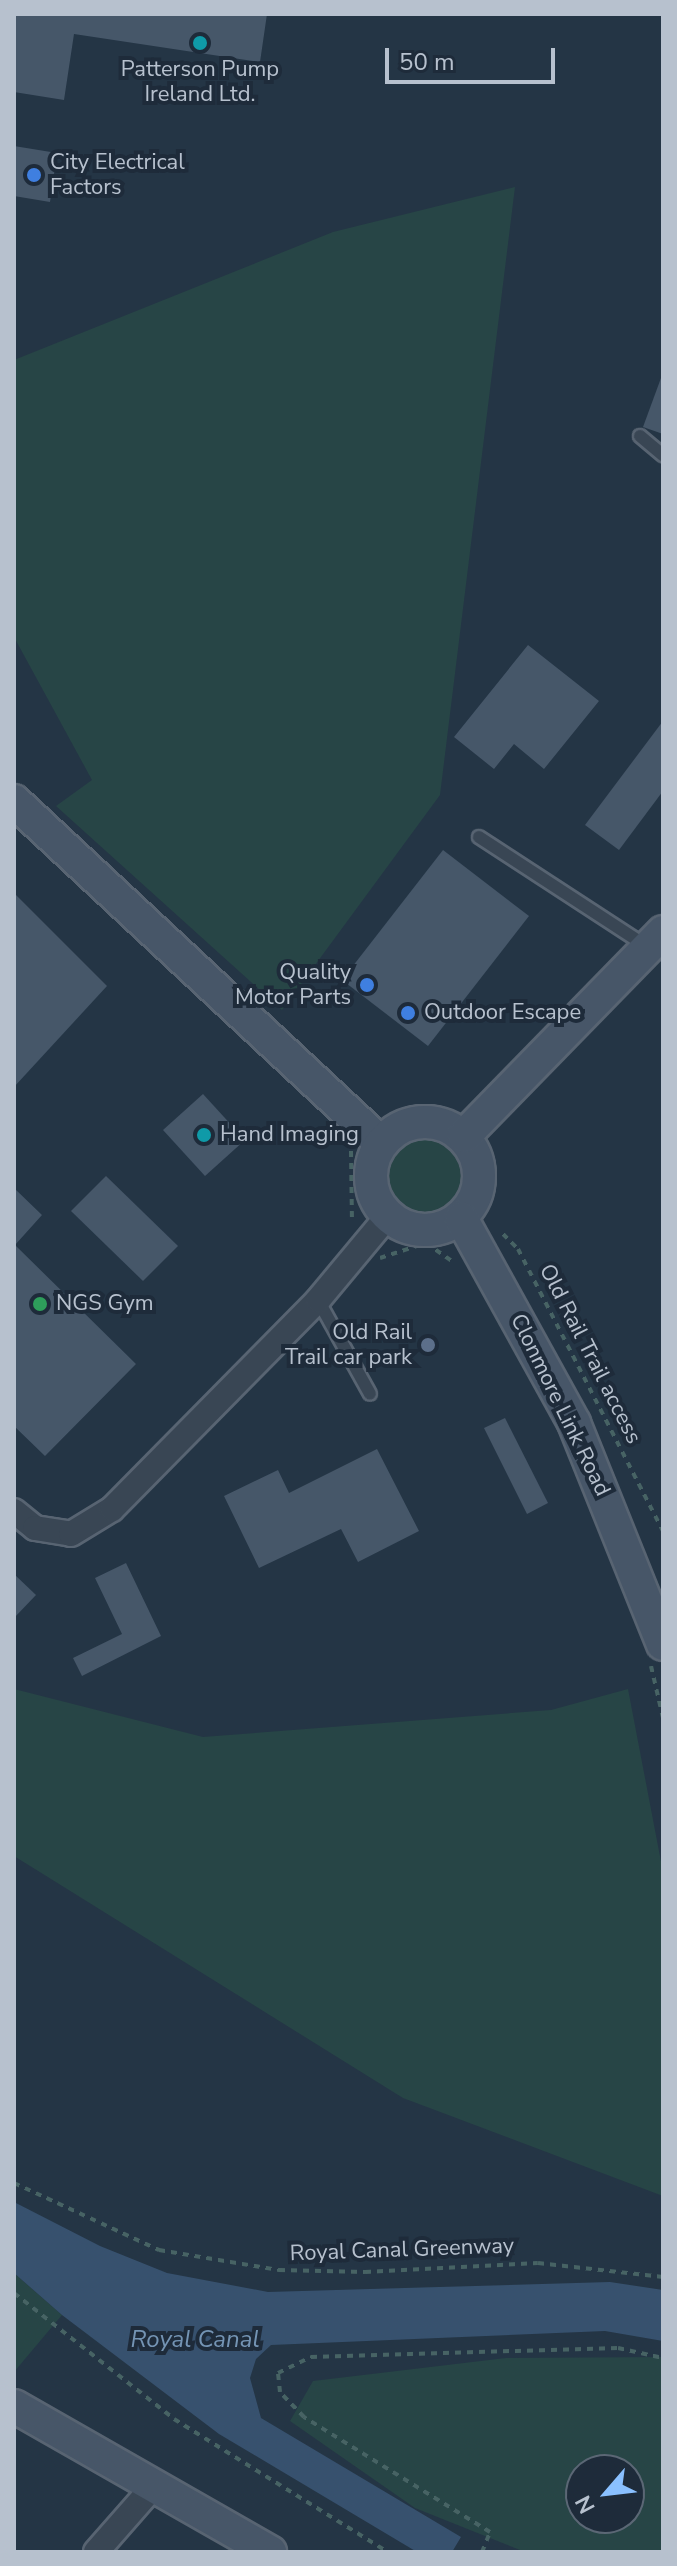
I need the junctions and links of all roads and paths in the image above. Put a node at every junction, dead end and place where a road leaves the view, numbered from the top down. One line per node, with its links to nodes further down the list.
1 (640, 436): 2 (lane)
2 (663, 455)
3 (14, 801): 7 (main road)
4 (479, 837): 5 (lane)
5 (656, 940): 6 (main road)
6 (464, 1136): 7 (main road); 8 (main road)
7 (381, 1143): 9 (main road)
8 (466, 1211): 9 (main road); 13 (path, Old Rail Trail access); 14 (main road, Clonmore Link Road)
9 (388, 1216): 10 (street)
10 (318, 1300): 11 (lane); 12 (street)
11 (370, 1394)
12 (14, 1511)
13 (663, 1531)
14 (663, 1644)
15 (14, 2183): 16 (path, Royal Canal Greenway)
16 (663, 2277)
17 (14, 2293): 23 (path)
18 (663, 2358): 24 (path)
19 (14, 2406): 20 (main road)
20 (152, 2488): 21 (street); 22 (main road)
21 (96, 2552)
22 (270, 2552)
23 (388, 2552)
24 (482, 2552)

